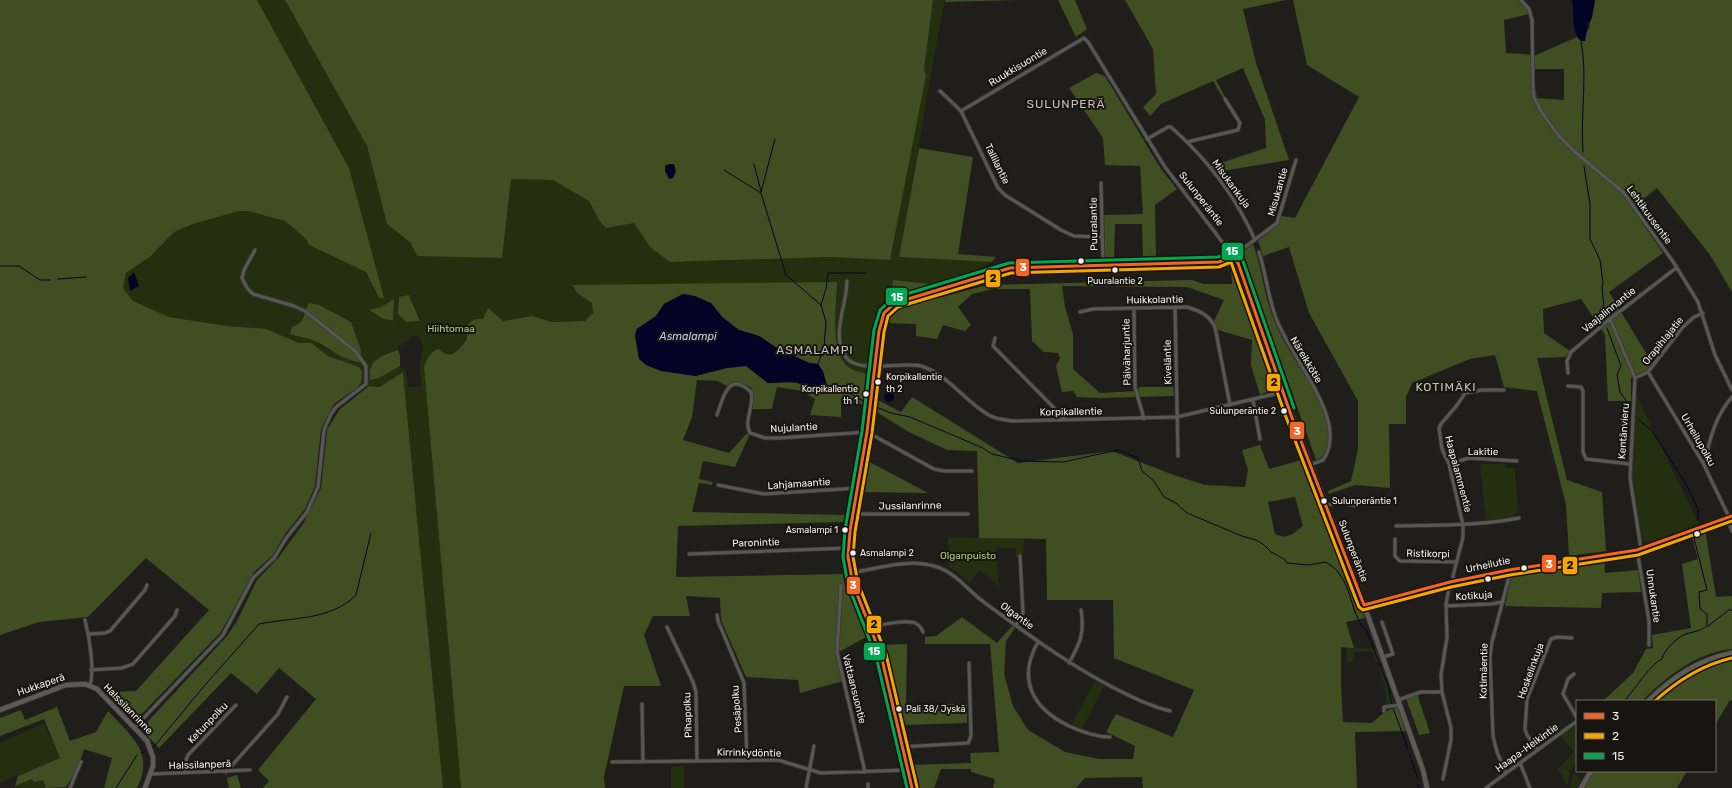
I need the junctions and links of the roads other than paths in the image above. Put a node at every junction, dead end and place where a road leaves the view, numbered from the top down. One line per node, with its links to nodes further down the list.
1 (1521, 0): 16 (street, Lehtikuusentie)
2 (1084, 38): 5 (street, Ruukkisuontie); 6 (street, Sulunperäntie)
3 (940, 91): 5 (street, Tallilantie)
4 (1225, 99): 7 (street)
5 (962, 111): 10 (street, Tallilantie)
6 (1147, 140): 7 (street, Misukankuja); 14 (street, Sulunperäntie)
7 (1187, 142): 11 (street, Misukankuja)
8 (1296, 160): 11 (street, Misukantie)
9 (1102, 183): 10 (street, Puuralantie)
10 (1102, 237): 15 (street, Puuralantie)
11 (1255, 240): 14 (street, Misukantie)
12 (255, 250): 107 (street)
13 (1259, 252): 48 (street, Näreikkötie)
14 (1233, 256): 15 (street); 33 (street, Sulunperäntie)
15 (1103, 265): 26 (street)
16 (1676, 268): 21 (street, Lehtikuusentie); 22 (street, Vaajalinnantie)
17 (847, 281): 25 (street)
18 (1175, 307): 19 (street, Huikkolantie); 36 (street, Huikkolantie); 38 (street, Kiveläntie)
19 (1134, 308): 20 (street, Huikkolantie); 40 (street, Päiväharjuntie)
20 (1080, 312)
21 (1703, 313): 27 (street, Orapihlajatie); 32 (street, Lehtikuusentie)
22 (1610, 319): 28 (street, Vaajalinnantie); 29 (street, Kentänvieru)
23 (995, 338): 39 (street)
24 (848, 349): 25 (street)
25 (842, 351): 26 (street, Korpikallentie)
26 (875, 366): 39 (street, Korpikallentie); 41 (street)
27 (1648, 372): 29 (street, Orapihlajatie); 45 (street, Urheilupolku)
28 (1568, 373)
29 (1635, 378): 47 (street, Kentänvieru)
30 (1568, 386): 47 (street)
31 (1504, 390): 46 (street, Haapalammentie)
32 (1732, 390)
33 (1283, 392): 35 (street, Korpikallentie); 48 (street, Sulunperäntie)
34 (1732, 397): 45 (street)
35 (1253, 400): 36 (street, Korpikallentie); 42 (street)
36 (1230, 405): 38 (street, Korpikallentie)
37 (717, 415): 41 (street, Nujulantie)
38 (1177, 417): 40 (street, Korpikallentie); 43 (street, Kiveläntie)
39 (1065, 419): 40 (street, Korpikallentie)
40 (1144, 419)
41 (867, 432): 49 (street); 51 (street)
42 (1260, 439)
43 (1178, 456)
44 (1517, 461): 46 (street, Lakitie)
45 (1702, 463): 56 (street, Urheilupolku)
46 (1449, 464): 58 (street, Haapalammentie)
47 (1630, 464): 63 (street, Kentänvieru)
48 (1310, 465): 52 (street, Sulunperäntie)
49 (972, 471)
50 (718, 485): 51 (street, Lahjamaantie)
51 (858, 488): 54 (street)
52 (1326, 506): 53 (street); 73 (street, Sulunperäntie)
53 (1357, 506)
54 (854, 514): 55 (street, Jussilanrinne); 62 (street)
55 (968, 514)
56 (1729, 517): 60 (street, Urheilupolku); 63 (street, Urheilutie)
57 (1519, 518): 58 (street)
58 (1463, 525): 59 (street); 66 (street, Haapalammentie)
59 (1396, 526)
60 (1732, 532)
61 (1395, 538): 66 (street, Ristikorpi)
62 (849, 548): 64 (street, Paronintie); 68 (street)
63 (1639, 549): 67 (street, Urheilutie); 87 (street, Unnukantie)
64 (689, 554)
65 (1020, 556): 80 (street)
66 (1456, 562): 69 (street, Haapalammentie)
67 (1509, 570): 69 (street, Urheilutie); 72 (street, Kotimäentie)
68 (850, 573): 80 (street, Olgantie); 82 (street)
69 (1452, 582): 73 (street, Urheilutie); 74 (street, Haapalammentie)
70 (148, 585): 84 (street)
71 (841, 585): 122 (street, Vattaansuontie)
72 (1503, 602): 74 (street, Kotikuja); 124 (street, Kotimäentie)
73 (1364, 606): 89 (street, Sulunperäntie)
74 (1446, 606): 95 (street, Haapalammentie)
75 (177, 610): 92 (street)
76 (1081, 610): 91 (street)
77 (717, 614): 112 (street, Pesäpolku)
78 (85, 620): 84 (street, Halssilanrinne)
79 (1382, 622): 89 (street)
80 (1016, 625): 86 (street, Olgantie)
81 (667, 628): 113 (street, Pihapolku)
82 (872, 628): 83 (street); 110 (street)
83 (923, 632)
84 (89, 634): 92 (street, Halssilanrinne)
85 (1572, 638): 111 (street, Hoskelinkuja)
86 (1038, 642): 91 (street, Olgantie); 108 (street)
87 (1650, 645)
88 (1732, 653): 98 (street)
89 (1383, 657): 97 (street, Sulunperäntie)
90 (969, 663): 110 (street)
91 (1069, 663): 103 (street, Olgantie)
92 (91, 670): 94 (street, Halssilanrinne)
93 (1574, 674): 105 (street)
94 (90, 685): 102 (street, Hukkaperä); 107 (street, Halssilanrinne)
95 (1442, 692): 97 (street); 127 (street, Haapalammentie)
96 (287, 698): 121 (street)
97 (1398, 700): 101 (street, Sulunperäntie)
98 (1649, 700)
99 (642, 704): 116 (street)
100 (236, 705): 126 (street, Ketunpolku)
101 (1397, 705): 104 (street); 134 (street, Sulunperäntie)
102 (0, 710)
103 (1170, 711)
104 (1384, 711)
105 (1576, 716)
106 (1576, 722): 111 (street, Haapa-Heikintie)
107 (136, 728): 125 (street, Halssilanrinne)
108 (1110, 737)
109 (814, 746): 119 (street)
110 (902, 747): 120 (street)
111 (1538, 750): 117 (street, Haapa-Heikintie)
112 (747, 759): 113 (street, Kirrinkydöntie); 119 (street, Kirrinkydöntie)
113 (697, 761): 116 (street, Kirrinkydöntie)
114 (81, 762): 129 (street)
115 (612, 762): 116 (street, Kirrinkydöntie)
116 (643, 762)
117 (1520, 763): 124 (street, Haapa-Heikintie); 136 (street)
118 (250, 770): 121 (street, Halssilanperä)
119 (810, 770): 122 (street, Kirrinkydöntie); 131 (street)
120 (908, 770): 122 (street, Kirrinkydöntie); 133 (street)
121 (226, 772): 126 (street, Halssilanperä)
122 (865, 772)
123 (1590, 772): 137 (street)
124 (1506, 773): 135 (street, Haapa-Heikintie)
125 (151, 774): 126 (street, Halssilanperä); 130 (street, Halssilanrinne)
126 (184, 774)
127 (1443, 779)
128 (868, 784): 132 (street)
129 (70, 788)
130 (145, 788)
131 (806, 788)
132 (868, 788)
133 (912, 788)
134 (1426, 788)
135 (1486, 788)
136 (1530, 788)
137 (1581, 788)

